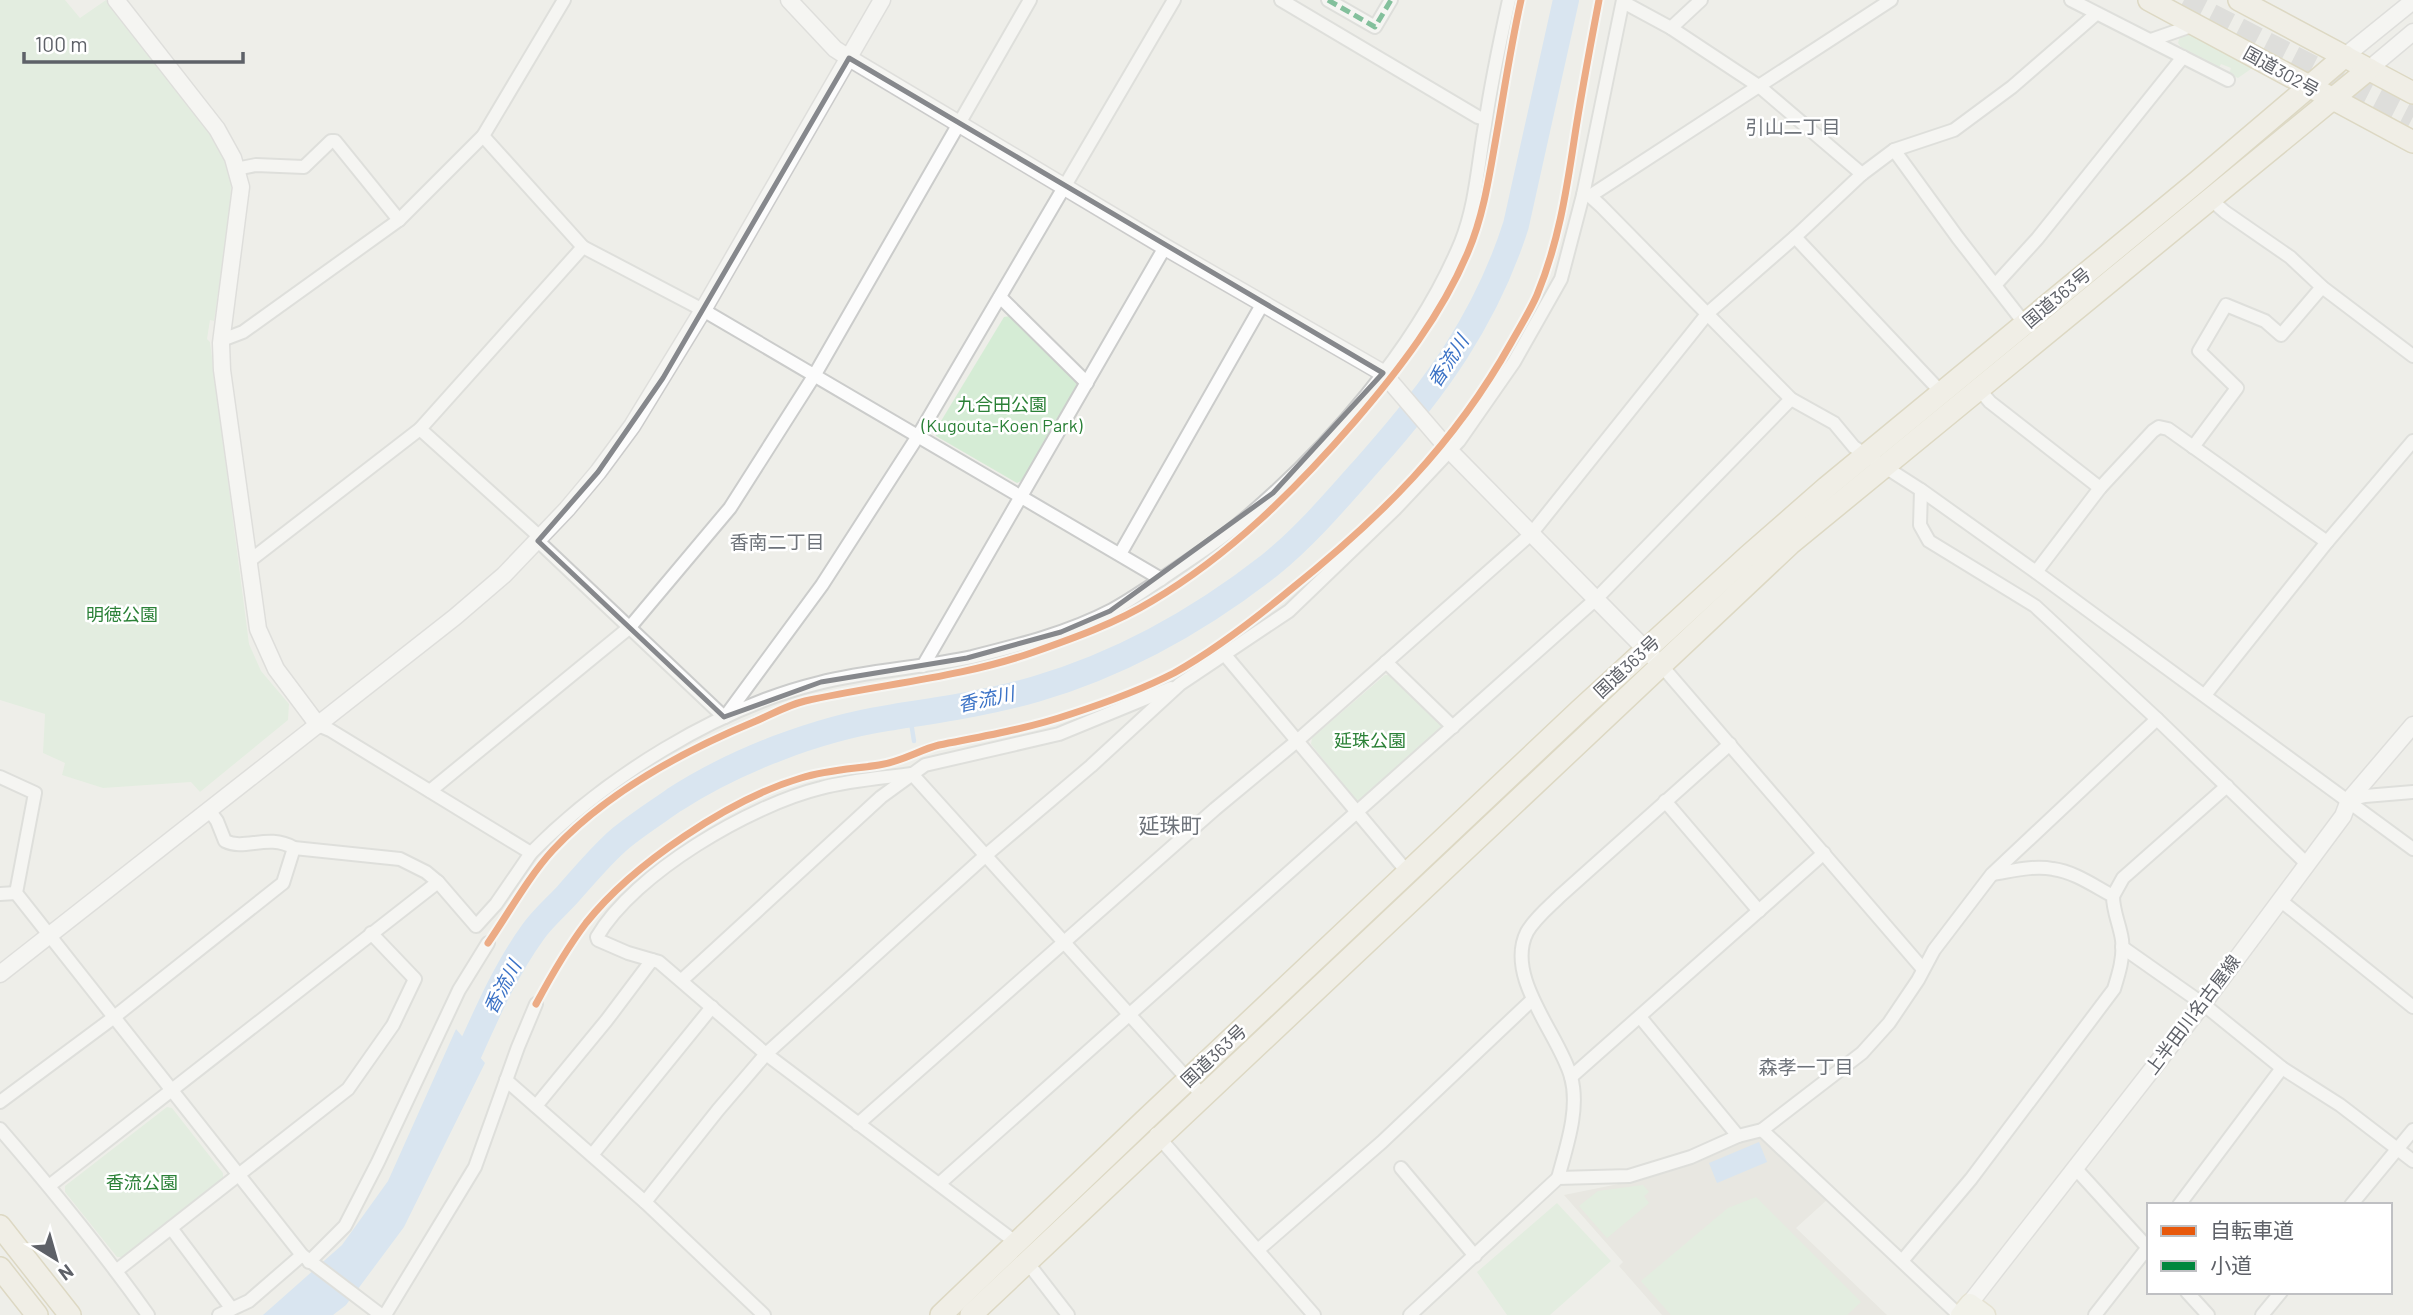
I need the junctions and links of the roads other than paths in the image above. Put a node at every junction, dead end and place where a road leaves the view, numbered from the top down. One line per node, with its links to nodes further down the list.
1 (116, 0): 37 (street)
2 (564, 0): 34 (street)
3 (789, 0): 25 (street)
4 (883, 0): 25 (street)
5 (1030, 0): 33 (street)
6 (1174, 0): 39 (street)
7 (1281, 0): 32 (street)
8 (1328, 0): 9 (street)
9 (1391, 0)
10 (1509, 0): 32 (street)
11 (1701, 0): 20 (street)
12 (1891, 0): 28 (street)
13 (2071, 0): 18 (street)
14 (2149, 0): 19 (highway, 国道302号)
15 (2239, 0): 23 (highway)
16 (1623, 1): 20 (street); 40 (street)
17 (2413, 1): 23 (street)
18 (2096, 13): 22 (street); 36 (street)
19 (2194, 25): 22 (street); 29 (highway, 国道302号)
20 (1671, 28): 28 (street)
21 (2413, 32): 26 (street)
22 (2151, 40): 24 (street)
23 (2345, 56): 26 (highway); 29 (highway, 国道363号)
24 (2183, 57): 27 (street); 46 (street)
25 (849, 58): 33 (street); 50 (street)
26 (2369, 69): 30 (highway); 31 (highway, 国道363号)
27 (2224, 75)
28 (1760, 87): 38 (street); 40 (street)
29 (2309, 88): 31 (highway, 国道302号); 52 (highway, 国道363号)
30 (2413, 93)
31 (2332, 99): 35 (highway, 国道302号); 41 (highway, 国道363号)
32 (1485, 119): 56 (street)
33 (958, 124): 39 (street); 55 (street)
34 (484, 136): 42 (street); 44 (street)
35 (2413, 142)
36 (1894, 150): 38 (street); 46 (street)
37 (236, 169): 42 (street); 53 (street)
38 (1862, 174): 43 (street)
39 (1065, 185): 45 (street); 48 (street)
40 (1586, 195): 51 (street); 64 (street)
41 (2209, 198): 47 (street); 58 (highway, 国道363号)
42 (399, 220): 53 (street)
43 (1795, 237): 51 (street); 59 (street)
44 (583, 247): 50 (street); 61 (street)
45 (1165, 247): 49 (street); 57 (street)
46 (1996, 284): 52 (street)
47 (2322, 287): 54 (street); 65 (street)
48 (1000, 297): 57 (street); 62 (street)
49 (1263, 303): 56 (street); 74 (street)
50 (703, 310): 55 (street); 72 (street)
51 (1708, 313): 60 (street); 71 (street)
52 (2025, 324): 59 (highway, 国道363号)
53 (222, 340): 75 (street)
54 (2413, 356)
55 (814, 376): 62 (street); 79 (street)
56 (1388, 378): 64 (street); 77 (street)
57 (1087, 383): 70 (street)
58 (1978, 388): 67 (highway, 国道363号); 68 (street)
59 (1941, 392): 66 (highway, 国道363号)
60 (1791, 400): 66 (street); 78 (street)
61 (420, 429): 72 (street); 75 (street)
62 (918, 436): 70 (street); 87 (street)
63 (2413, 441): 73 (street)
64 (1447, 447): 71 (street); 81 (street)
65 (2193, 447): 68 (street); 73 (street)
66 (1866, 454): 67 (street); 80 (highway, 国道363号)
67 (1884, 467): 69 (street); 83 (highway, 国道363号)
68 (2100, 488): 76 (street)
69 (1921, 490): 76 (street); 88 (street)
70 (1020, 496): 74 (street); 84 (street)
71 (1531, 534): 78 (street); 82 (street)
72 (539, 540): 79 (street); 89 (street)
73 (2327, 542): 86 (street)
74 (1120, 554): 77 (street)
75 (248, 562): 89 (street)
76 (2036, 572): 86 (street)
77 (1161, 579): 84 (street)
78 (1596, 599): 80 (street); 91 (street)
79 (629, 627): 87 (street); 97 (street)
80 (1646, 650): 83 (street); 109 (highway, 国道363号)
81 (1225, 655): 85 (street); 92 (street)
82 (1386, 662): 91 (street); 92 (street)
83 (1661, 665): 93 (street); 138 (highway, 国道363号)
84 (923, 666): 87 (street)
85 (1180, 684): 94 (street); 107 (street)
86 (2205, 695): 99 (street)
87 (724, 717): 105 (street)
88 (2157, 719): 96 (street); 110 (street)
89 (318, 725): 97 (street); 101 (street)
90 (2413, 725): 99 (street, 上半田川名古屋線)
91 (1453, 727): 102 (street)
92 (1297, 741): 102 (street); 119 (street)
93 (1730, 744): 100 (street); 106 (street)
94 (912, 774): 107 (street); 122 (street); 125 (street)
95 (0, 777): 112 (street)
96 (2227, 786): 108 (street); 114 (street)
97 (430, 791): 105 (street)
98 (2413, 792): 99 (street)
99 (2349, 800): 104 (street); 108 (street, 上半田川名古屋線)
100 (1665, 801): 116 (street); 126 (street)
101 (209, 810): 103 (street); 118 (street)
102 (1357, 813): 109 (street); 131 (street)
103 (294, 848): 111 (street); 133 (street)
104 (2413, 849)
105 (531, 853): 111 (street)
106 (1824, 853): 116 (street); 123 (street)
107 (985, 856): 119 (street); 134 (street)
108 (2307, 864): 115 (street, 上半田川名古屋線)
109 (1409, 874): 138 (highway, 国道363号)
110 (1992, 874): 114 (street); 123 (street)
111 (438, 882): 117 (street)
112 (16, 893): 113 (street); 118 (street)
113 (0, 894)
114 (2113, 896): 121 (street)
115 (2280, 900): 128 (street, 上半田川名古屋線); 130 (street)
116 (1759, 911): 132 (street)
117 (371, 933): 139 (street); 153 (street)
118 (50, 935): 124 (street); 133 (street)
119 (1063, 942): 131 (street); 142 (street)
120 (488, 943): 167 (street)
121 (2122, 947): 128 (street); 168 (street)
122 (652, 960): 125 (street); 141 (street)
123 (1923, 969): 145 (street)
124 (0, 974)
125 (682, 980): 129 (street)
126 (1532, 1000): 136 (street); 164 (street)
127 (536, 1003): 137 (street)
128 (2203, 1004): 135 (street); 152 (street, 上半田川名古屋線)
129 (712, 1007): 134 (street); 149 (street)
130 (2413, 1007)
131 (1129, 1015): 138 (street); 155 (street)
132 (1640, 1017): 136 (street); 147 (street)
133 (113, 1018): 139 (street); 140 (street)
134 (766, 1054): 142 (street); 157 (street)
135 (2282, 1068): 148 (street); 158 (street)
136 (1571, 1077): 154 (street)
137 (506, 1080): 141 (street); 175 (street)
138 (1195, 1087): 144 (highway, 国道363号)
139 (171, 1091): 153 (street); 156 (street)
140 (0, 1102)
141 (536, 1106): 149 (street)
142 (858, 1124): 155 (street)
143 (0, 1129): 156 (street)
144 (1151, 1129): 164 (street); 165 (highway, 国道363号)
145 (1762, 1130): 147 (street); 168 (street)
146 (2413, 1130): 148 (street)
147 (1738, 1136): 154 (street)
148 (2397, 1147): 150 (street); 159 (street)
149 (592, 1155): 157 (street)
150 (2413, 1161)
151 (1401, 1168): 166 (street)
152 (2076, 1168): 162 (street); 174 (street, 上半田川名古屋線)
153 (238, 1176): 161 (street); 167 (street)
154 (1558, 1178): 166 (street)
155 (939, 1184): 165 (street)
156 (49, 1186): 170 (street)
157 (645, 1202): 180 (street)
158 (2181, 1203)
159 (2353, 1203)
160 (0, 1226): 177 (highway)
161 (171, 1228): 170 (street); 173 (street)
162 (2147, 1246)
163 (2147, 1248): 187 (street)
164 (1259, 1250): 184 (street)
165 (1023, 1253): 181 (highway, 国道363号); 182 (highway, 国道363号); 183 (street)
166 (1475, 1256): 185 (street)
167 (309, 1261): 173 (street); 175 (street)
168 (1902, 1261): 174 (street)
169 (0, 1268): 176 (highway)
170 (116, 1271): 178 (street)
171 (2189, 1294): 188 (street)
172 (2279, 1294): 189 (street)
173 (232, 1309): 179 (street)
174 (1963, 1311): 186 (main road)
175 (381, 1314)
176 (37, 1315)
177 (70, 1315)
178 (148, 1315)
179 (219, 1315)
180 (764, 1315)
181 (941, 1315)
182 (971, 1315)
183 (1068, 1315)
184 (1314, 1315)
185 (1410, 1315)
186 (1986, 1315)
187 (2095, 1315)
188 (2207, 1315)
189 (2262, 1315)

